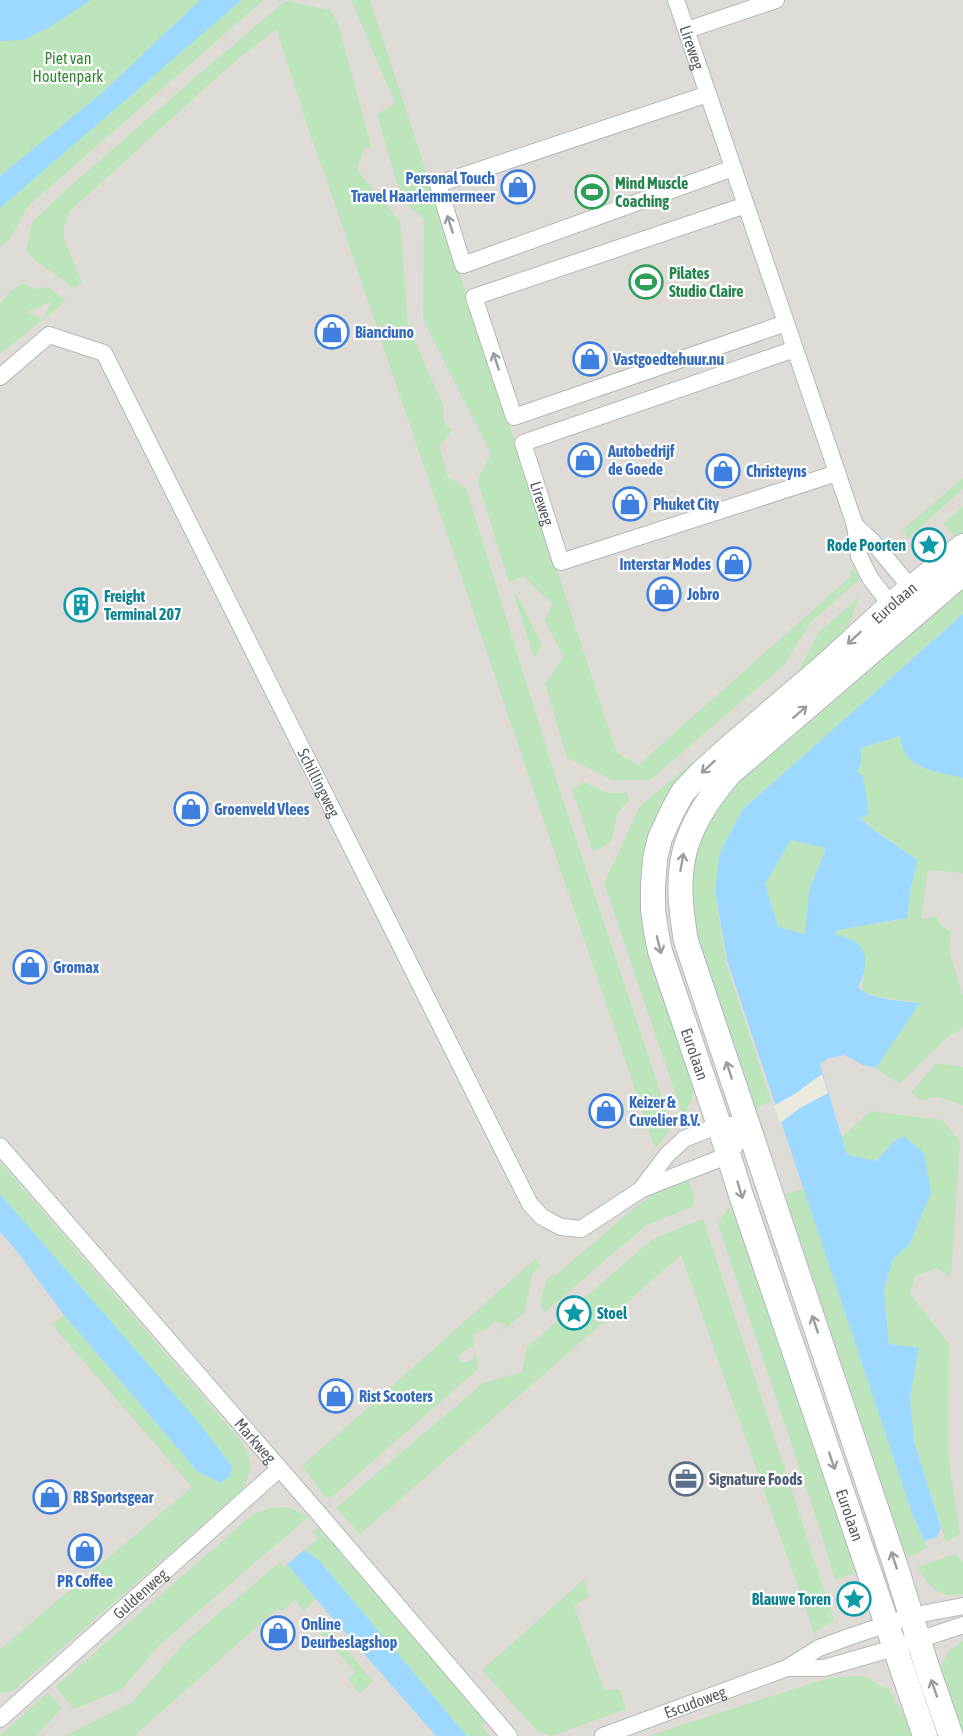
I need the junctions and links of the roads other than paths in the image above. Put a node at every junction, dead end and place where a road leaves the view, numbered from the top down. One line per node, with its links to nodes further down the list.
1 (676, 0): 3 (street, Lireweg)
2 (776, 0): 3 (street)
3 (687, 30): 4 (street, Lireweg)
4 (708, 94): 5 (street, Lireweg); 5 (street, one-way to 4)
5 (734, 168): 6 (street, Lireweg)
6 (746, 205): 7 (street, Lireweg); 7 (street, one-way to 6)
7 (786, 323): 8 (street, Lireweg)
8 (795, 349): 10 (street, Lireweg); 10 (street, Lireweg)
9 (0, 377): 21 (street, Schillingweg)
10 (837, 473): 11 (street, Lireweg)
11 (855, 525): 14 (street, Lireweg); 15 (street, Lireweg)
12 (963, 546): 14 (main road, Eurolaan)
13 (963, 573): 16 (main road, Eurolaan)
14 (911, 588): 15 (main road, Eurolaan); 16 (street, Lireweg)
15 (891, 604): 16 (street); 17 (main road, Eurolaan, one-way to 17)
16 (917, 611): 18 (main road, Eurolaan, one-way to 16)
17 (719, 1125): 18 (street, Schillingweg); 20 (main road, Eurolaan); 21 (street, Schillingweg)
18 (747, 1125): 20 (street); 24 (main road, Eurolaan, one-way to 18)
19 (0, 1146): 22 (street, Markweg)
20 (729, 1155): 21 (street, Schillingweg); 25 (main road, Eurolaan, one-way to 25)
21 (642, 1189)
22 (279, 1469): 30 (street, Guldenweg); 31 (street, Markweg)
23 (963, 1606): 24 (street, Escudoweg)
24 (911, 1616): 25 (street, Escudoweg); 27 (main road, Eurolaan)
25 (887, 1624): 28 (main road, Eurolaan); 29 (street, Escudoweg)
26 (963, 1625): 27 (street, Escudoweg)
27 (918, 1639): 28 (street, Escudoweg); 34 (main road, Eurolaan, one-way to 27)
28 (894, 1648): 29 (street, Escudoweg); 33 (main road, Eurolaan)
29 (787, 1668): 32 (street, Escudoweg)
30 (0, 1719)
31 (509, 1736)
32 (603, 1736)
33 (925, 1736)
34 (951, 1736)

